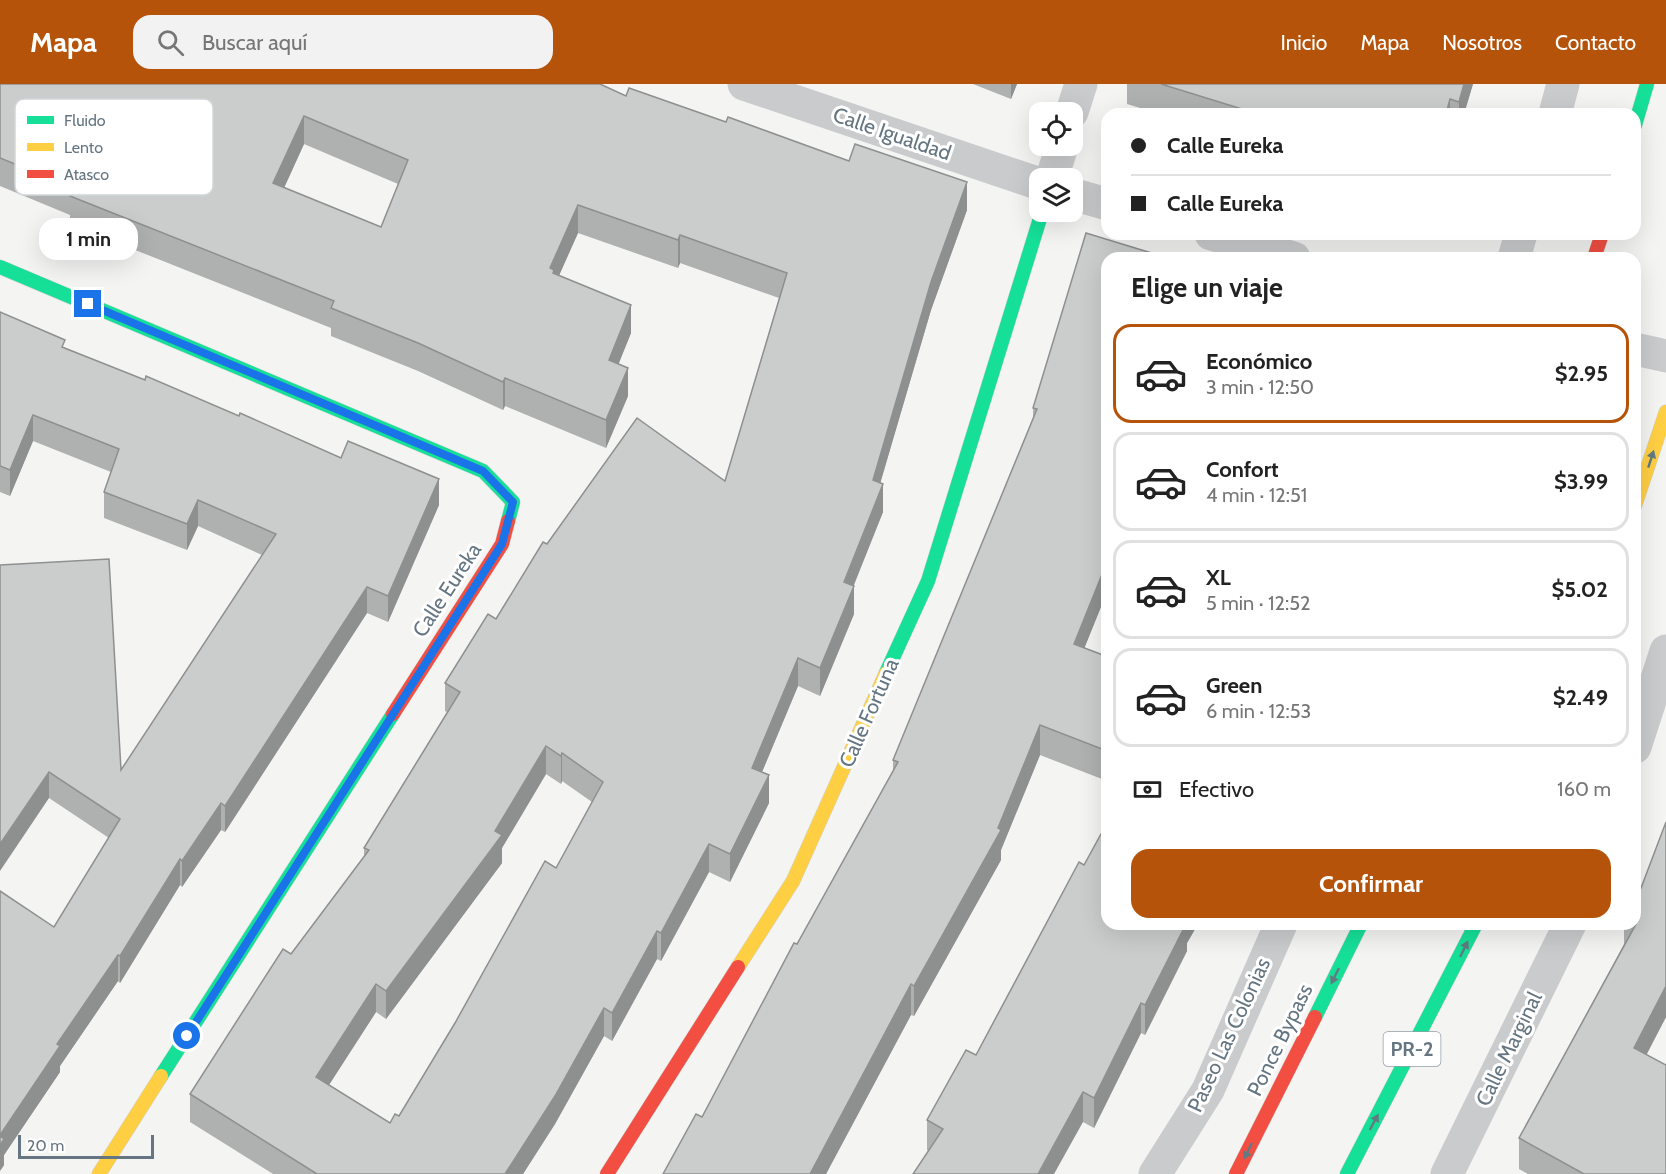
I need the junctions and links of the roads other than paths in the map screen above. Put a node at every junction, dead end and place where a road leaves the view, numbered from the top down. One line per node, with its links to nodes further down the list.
1 (744, 84): 8 (street, Calle Igualdad)
2 (1081, 84): 5 (street)
3 (1563, 84): 6 (street)
4 (1647, 84): 7 (main road)
5 (1075, 102)
6 (1557, 108)
7 (1640, 108)
8 (1029, 180)
9 (1083, 197): 10 (street)
10 (1101, 202)
11 (1039, 222): 26 (main road, Calle Fortuna)
12 (1232, 240): 13 (street)
13 (1273, 252)
14 (0, 267): 25 (main road, Calle Eureka)
15 (1641, 350): 16 (street)
16 (1666, 356)
17 (1666, 412): 18 (main road, one-way to 17)
18 (1641, 487)
19 (1666, 651): 20 (street)
20 (1641, 728)
21 (1278, 930): 27 (street, Paseo Las Colonias)
22 (1358, 930): 28 (main road, Ponce Bypass, one-way to 28)
23 (1473, 930): 29 (main road, PR-2, one-way to 23)
24 (1567, 930): 30 (street, Calle Marginal)
25 (99, 1174)
26 (607, 1174)
27 (1155, 1174)
28 (1236, 1174)
29 (1347, 1174)
30 (1447, 1174)

